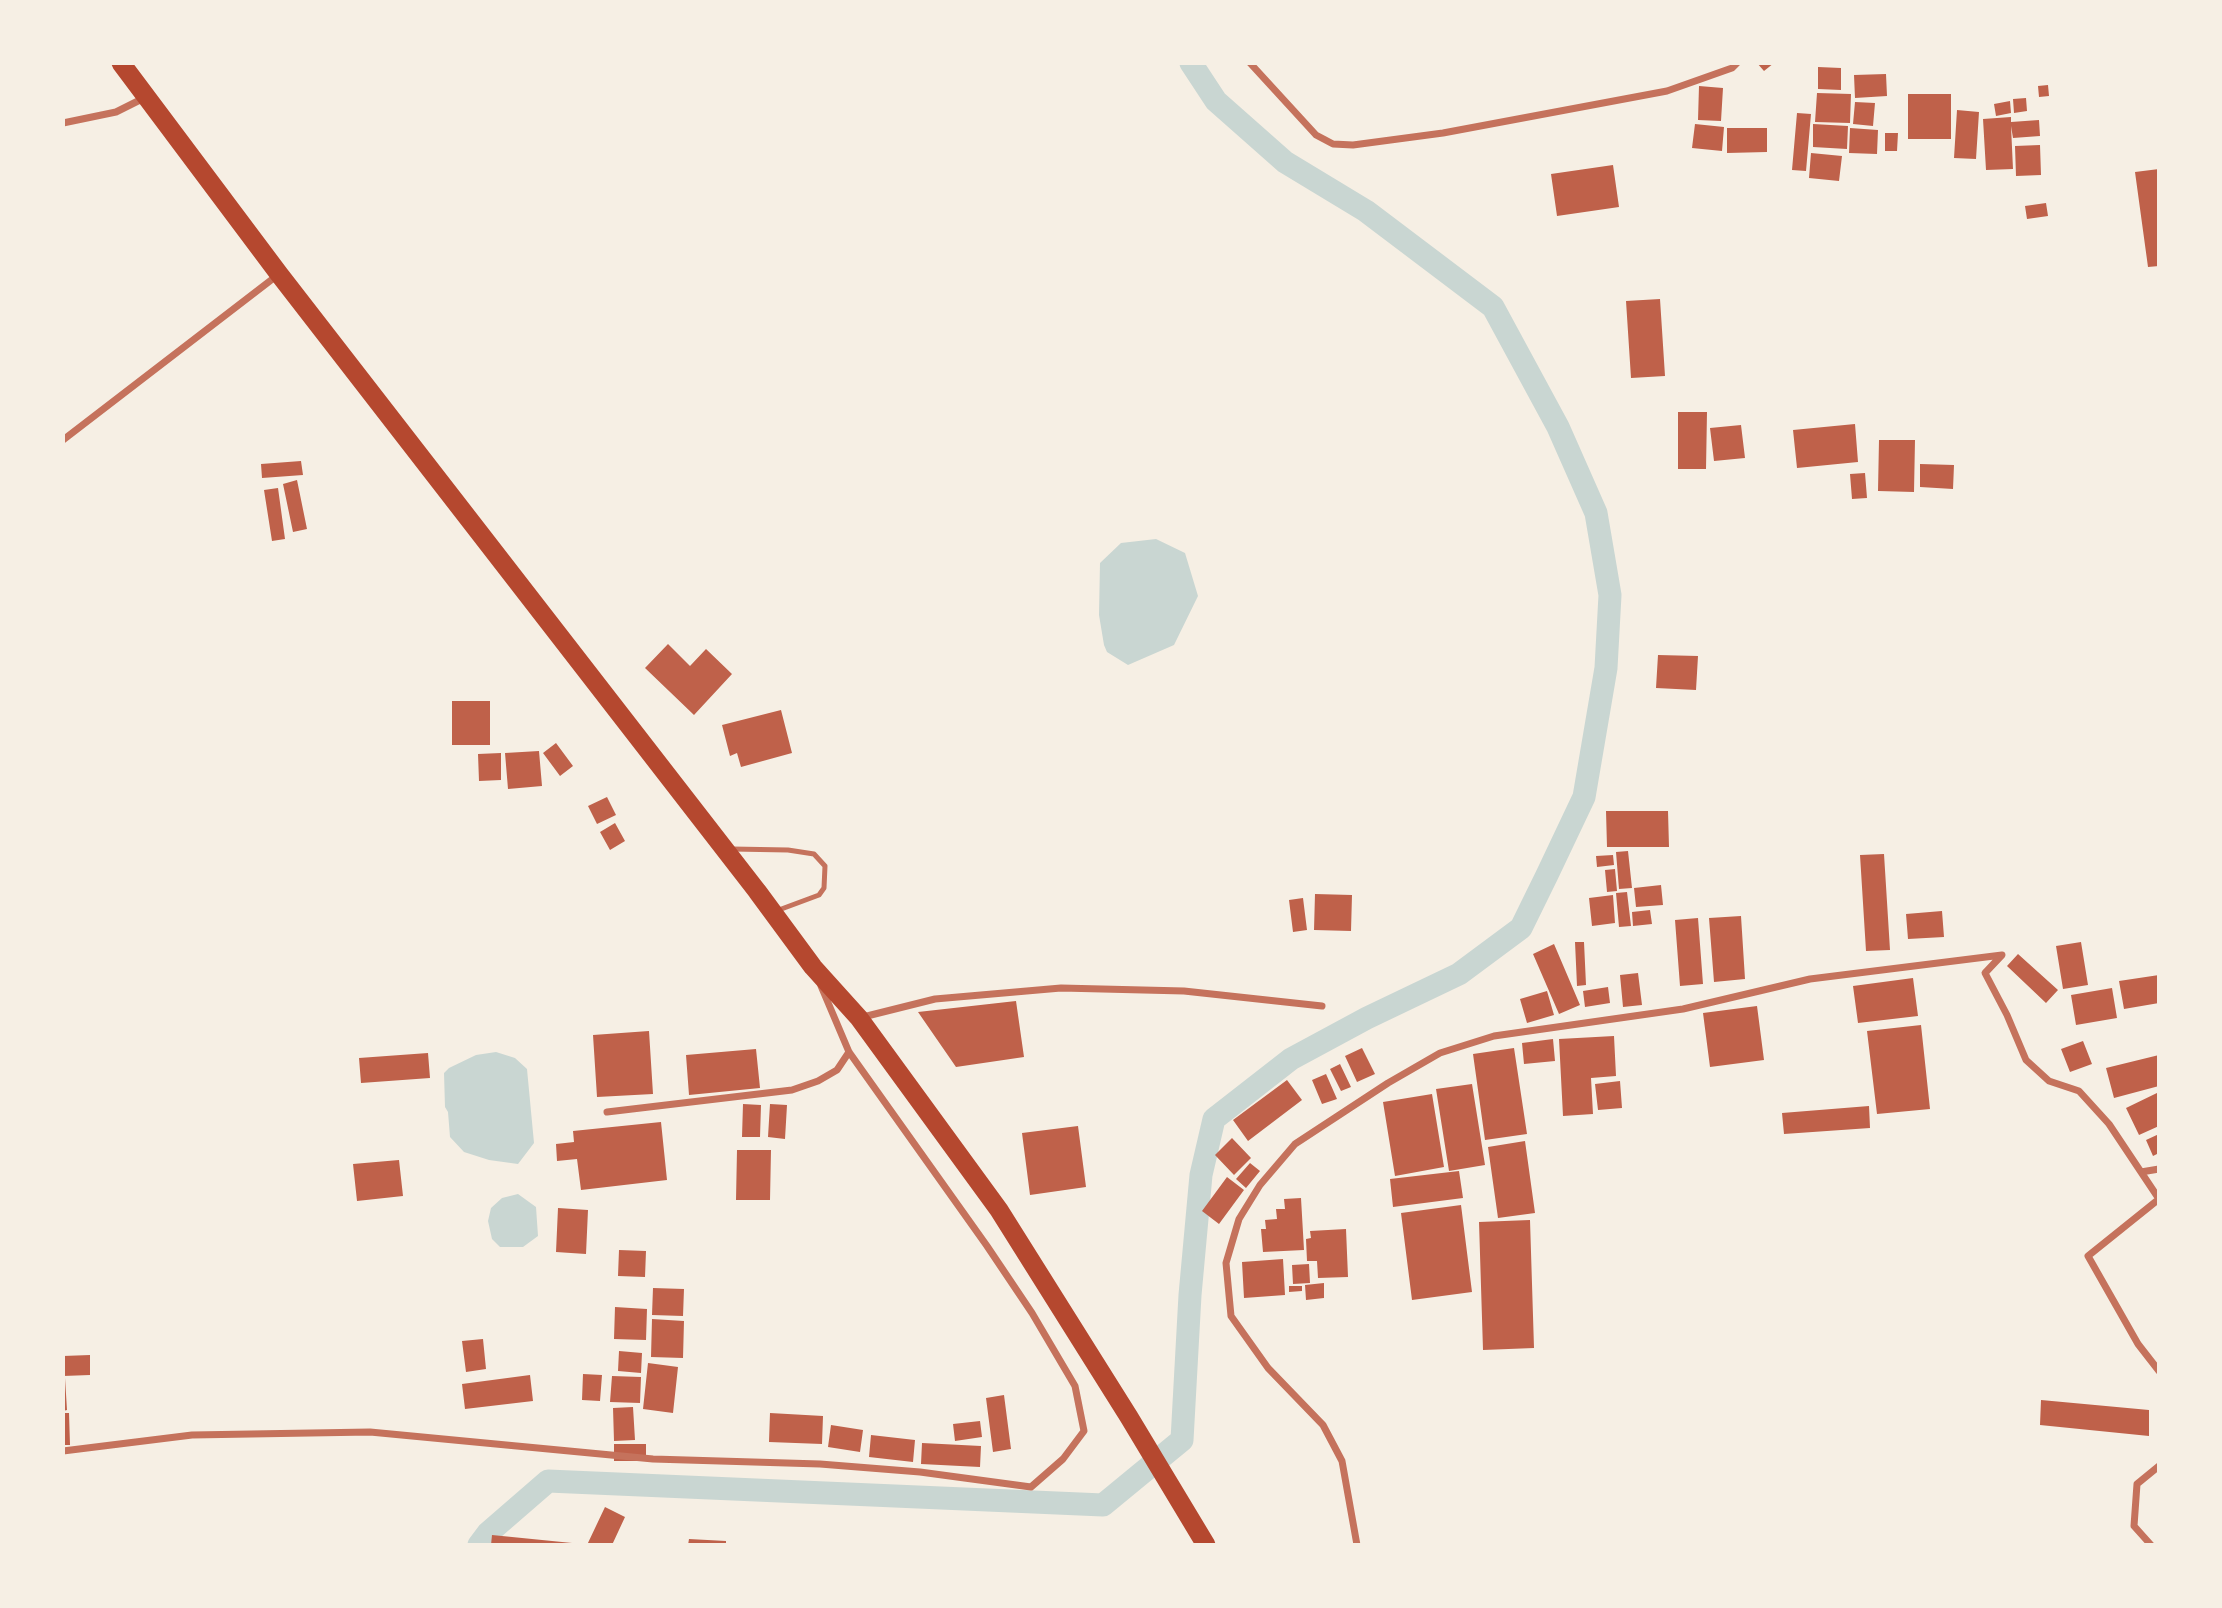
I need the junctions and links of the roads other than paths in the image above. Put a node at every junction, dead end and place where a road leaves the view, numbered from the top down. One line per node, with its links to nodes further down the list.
1 (121, 63): 4 (highway)
2 (1250, 63): 3 (street)
3 (1737, 63)
4 (146, 97): 5 (street); 6 (highway)
5 (63, 122)
6 (279, 274): 7 (street); 8 (highway)
7 (63, 440)
8 (725, 849): 9 (highway); 9 (lane)
9 (773, 912): 10 (highway)
10 (813, 967): 12 (highway); 13 (street)
11 (1322, 1006): 12 (street)
12 (859, 1018): 20 (highway)
13 (849, 1052): 14 (street); 18 (street)
14 (607, 1112)
15 (2159, 1169): 16 (street)
16 (2141, 1172): 17 (street); 21 (street)
17 (2159, 1371)
18 (63, 1451)
19 (2159, 1466): 22 (street)
20 (1206, 1545)
21 (1357, 1545)
22 (2151, 1545)

